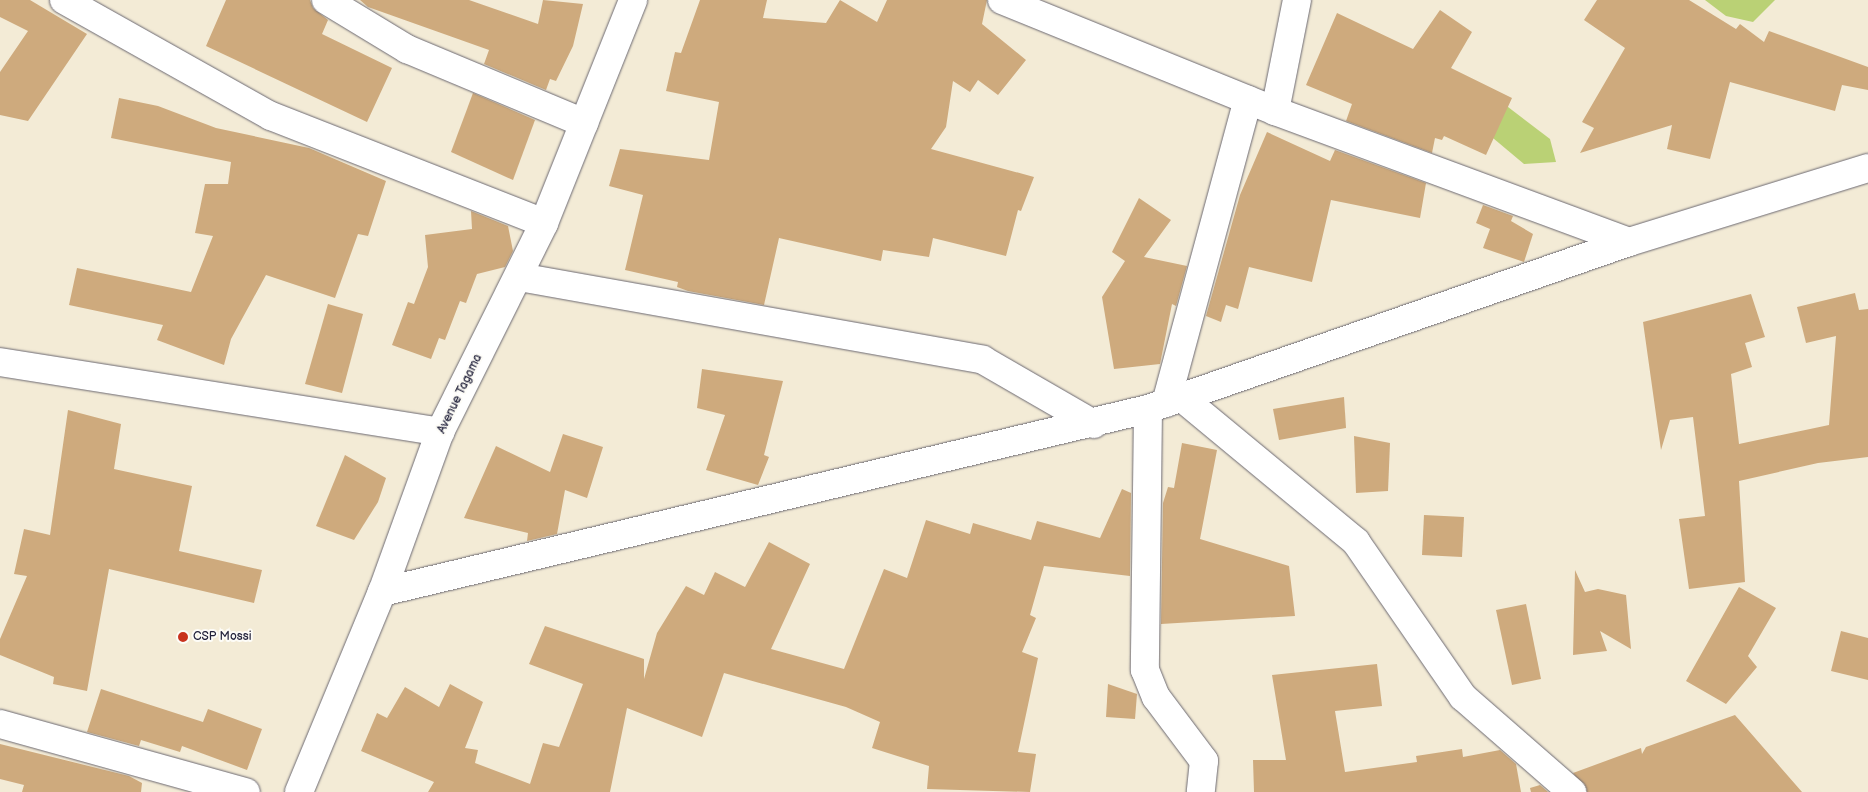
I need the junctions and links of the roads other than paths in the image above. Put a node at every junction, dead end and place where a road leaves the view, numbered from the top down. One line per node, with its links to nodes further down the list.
1 (64, 0): 10 (street)
2 (326, 0): 8 (street)
3 (633, 0): 8 (street, Avenue Tagama)
4 (1002, 0): 6 (street)
5 (1297, 0): 7 (street)
6 (1248, 100): 7 (street); 14 (street)
7 (1275, 111): 11 (street)
8 (584, 123): 10 (street, Avenue Tagama)
9 (1868, 168): 11 (street)
10 (544, 223): 12 (street, Avenue Tagama)
11 (1629, 242): 14 (street)
12 (519, 277): 15 (street); 16 (street, Avenue Tagama)
13 (0, 362): 16 (street)
14 (1165, 403): 15 (street); 21 (street); 22 (street)
15 (1094, 424): 17 (street)
16 (440, 432): 17 (street, Avenue Tagama)
17 (382, 592): 20 (street, Avenue Tagama)
18 (0, 724): 19 (street)
19 (246, 792)
20 (299, 792)
21 (1201, 792)
22 (1572, 792)

